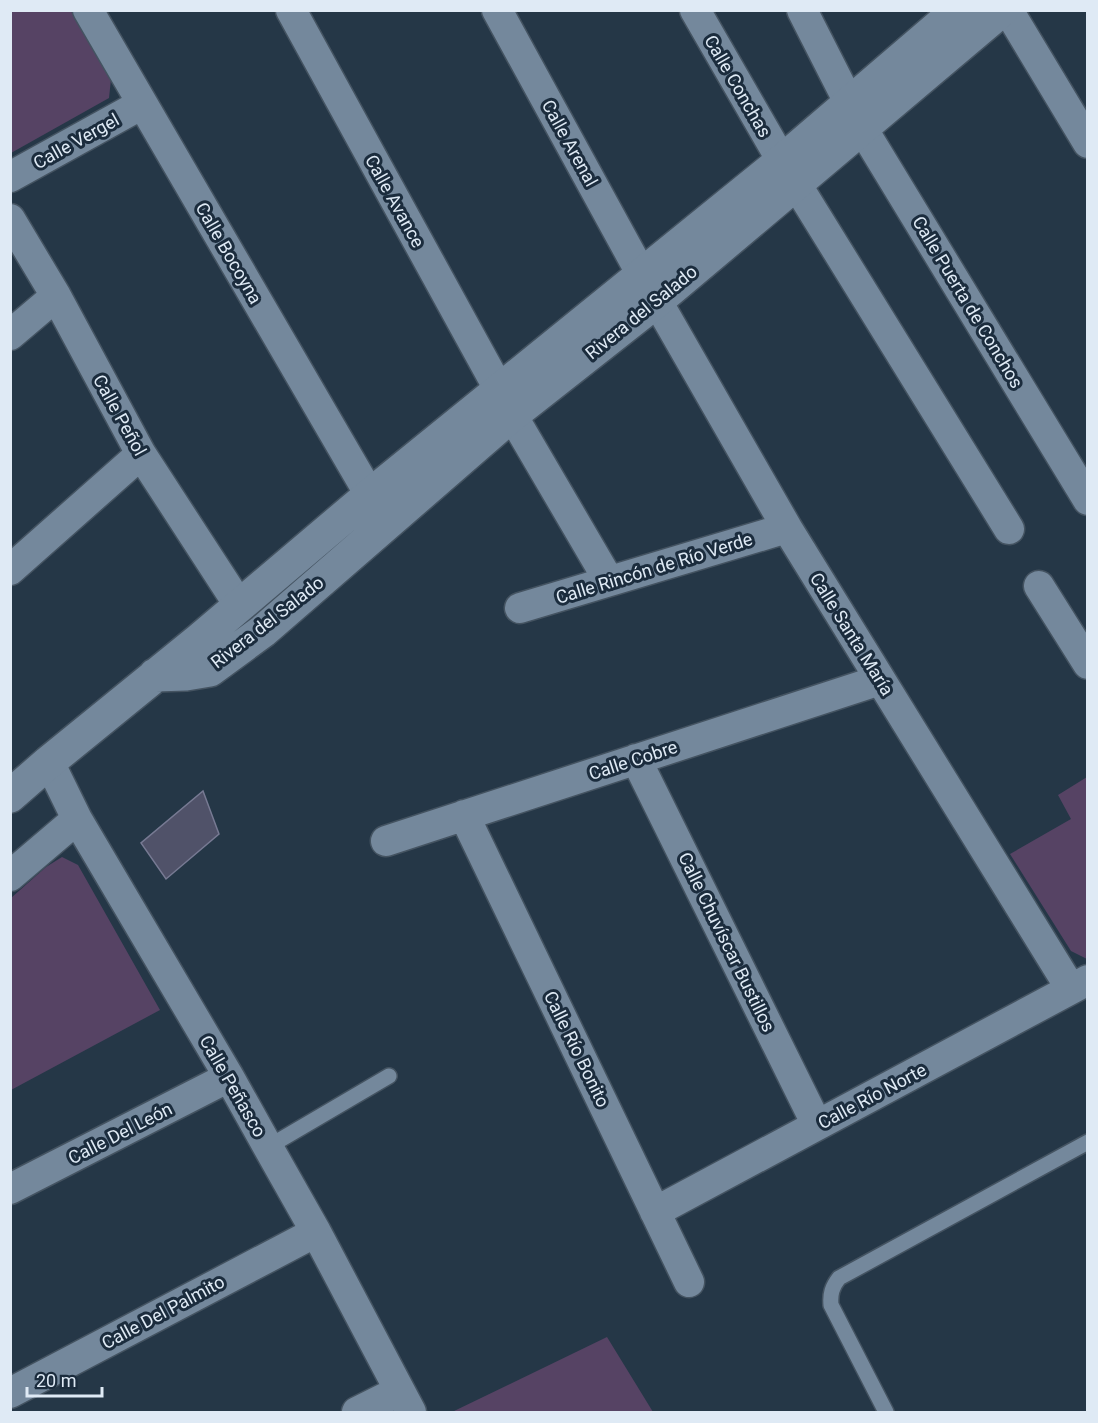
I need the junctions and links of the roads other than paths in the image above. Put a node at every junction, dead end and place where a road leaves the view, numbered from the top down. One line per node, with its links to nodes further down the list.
1 (88, 10): 9 (street, Calle Bocoyna)
2 (291, 10): 18 (street, Calle Avance)
3 (497, 10): 15 (street, Calle Arenal)
4 (695, 10): 12 (street, Calle Conchas)
5 (802, 10): 10 (street, Calle Puerta de Conchos)
6 (958, 10): 10 (street, Rivera del Salado)
7 (1002, 10): 10 (street, Rivera del Salado)
8 (1008, 10): 11 (street)
9 (142, 104): 13 (street, Calle Vergel); 20 (street, Calle Bocoyna)
10 (856, 116): 12 (street, Rivera del Salado); 21 (street, Calle Puerta de Conchos)
11 (1088, 143)
12 (789, 172): 15 (street, Rivera del Salado); 23 (street)
13 (10, 177)
14 (10, 219): 16 (street, Calle Peñol)
15 (650, 287): 18 (street, Rivera del Salado); 22 (street, Calle Santa María)
16 (56, 296): 17 (street); 19 (street, Calle Peñol)
17 (10, 335)
18 (506, 403): 20 (street, Rivera del Salado); 25 (street); 30 (street, Rivera del Salado)
19 (141, 454): 24 (street); 27 (street, Calle Peñol)
20 (370, 495): 27 (street, Rivera del Salado)
21 (1088, 500)
22 (788, 528): 25 (street, Calle Rincón de Río Verde); 31 (street, Calle Santa María)
23 (1009, 529)
24 (10, 570)
25 (609, 582): 28 (street, Calle Rincón de Río Verde)
26 (1039, 586): 29 (street)
27 (239, 605): 30 (street, Rivera del Salado)
28 (520, 608)
29 (1088, 664)
30 (155, 675): 33 (street)
31 (880, 680): 32 (street, Calle Cobre); 39 (street, Calle Santa María)
32 (636, 759): 35 (street, Calle Cobre); 42 (street, Calle Chuvíscar Bustillos)
33 (49, 762): 34 (street); 36 (street, Calle Peñasco)
34 (10, 796)
35 (464, 815): 37 (street, Calle Cobre); 46 (street, Calle Río Bonito)
36 (77, 819): 38 (street); 41 (street, Calle Peñasco)
37 (386, 841)
38 (10, 876)
39 (1079, 984): 42 (street, Calle Río Norte)
40 (389, 1076): 44 (lane)
41 (229, 1077): 44 (street, Calle Peñasco); 45 (street, Calle Del León)
42 (817, 1125): 46 (street, Calle Río Norte)
43 (1088, 1142): 52 (lane)
44 (268, 1147): 47 (street, Calle Peñasco)
45 (10, 1190)
46 (655, 1212): 48 (street, Calle Río Bonito)
47 (316, 1232): 49 (street, Calle Del Palmito); 50 (street, Calle Peñasco)
48 (689, 1282)
49 (10, 1393)
50 (405, 1402): 51 (street)
51 (357, 1413)
52 (886, 1413)

